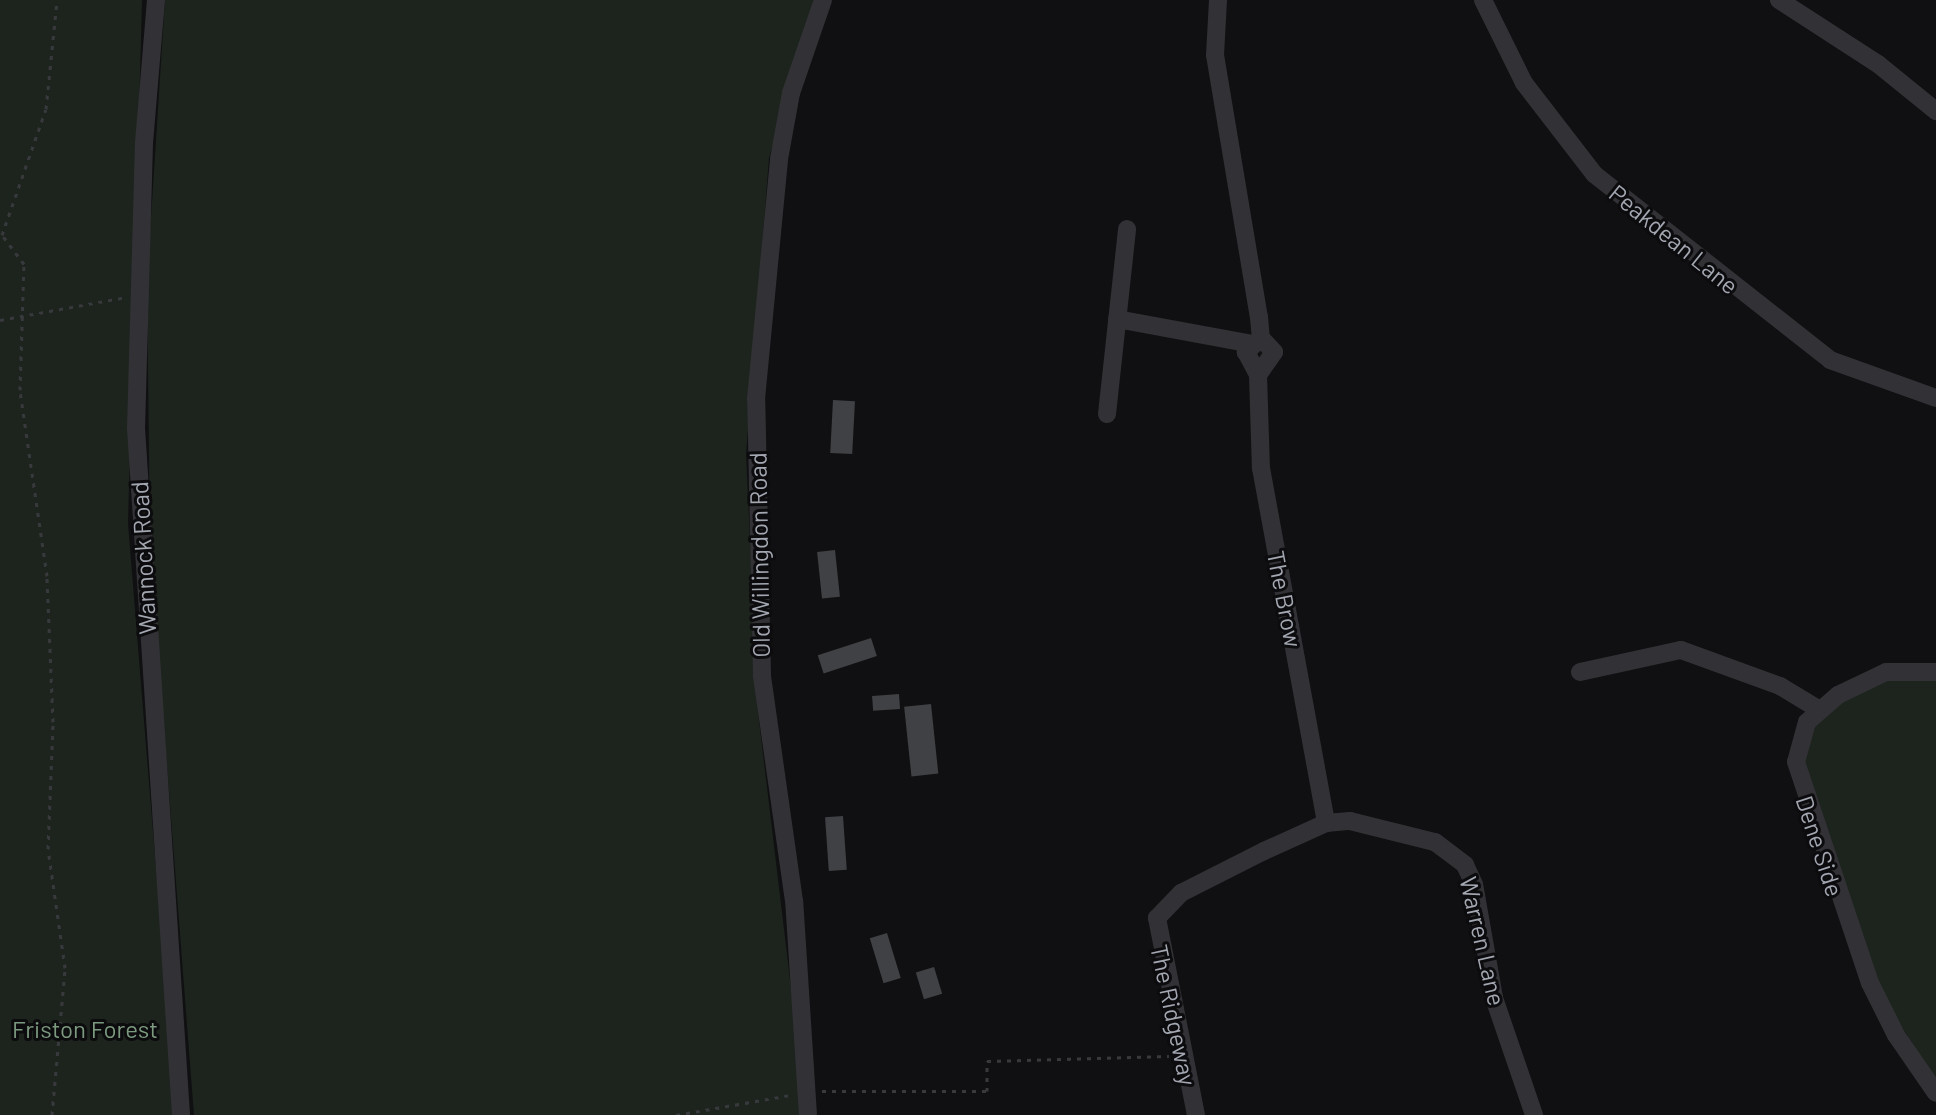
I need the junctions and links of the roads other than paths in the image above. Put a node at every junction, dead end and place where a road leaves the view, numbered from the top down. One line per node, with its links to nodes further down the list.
1 (156, 0): 17 (street, Wannock Road)
2 (823, 0): 18 (street, Old Willingdon Road)
3 (1218, 0): 9 (street, The Brow)
4 (1483, 0): 10 (street, Peakdean Lane)
5 (1779, 0): 6 (street)
6 (1936, 111)
7 (1127, 229): 8 (street)
8 (1117, 319): 9 (street); 11 (street)
9 (1257, 341): 15 (street, The Brow)
10 (1936, 398)
11 (1107, 414)
12 (1580, 672): 14 (street)
13 (1936, 672): 14 (street)
14 (1818, 709): 16 (street, Dene Side)
15 (1326, 823): 19 (street, The Ridgeway); 20 (street, Warren Lane)
16 (1936, 1093)
17 (181, 1115)
18 (808, 1115)
19 (1196, 1115)
20 (1534, 1115)

